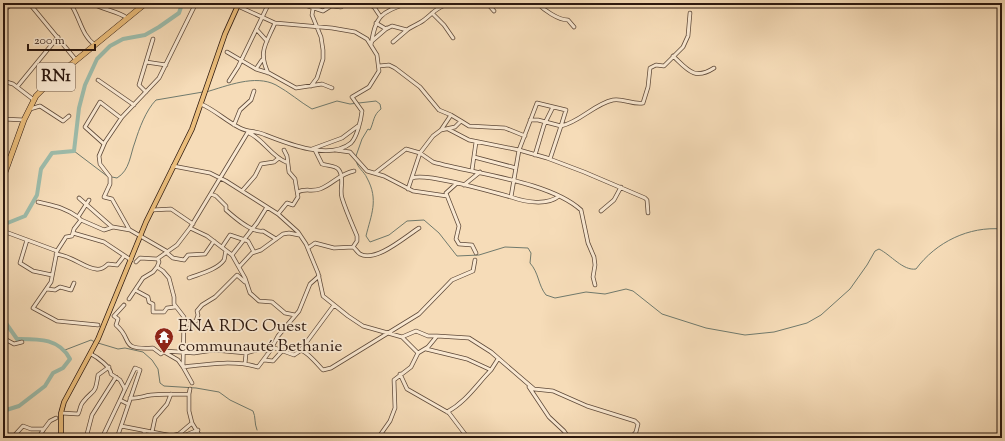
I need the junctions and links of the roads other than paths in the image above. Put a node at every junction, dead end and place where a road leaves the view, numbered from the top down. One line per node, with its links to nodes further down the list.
1 (13, 3): 19 (street)
2 (29, 3): 33 (street)
3 (70, 3): 39 (street)
4 (92, 3): 24 (street)
5 (146, 3): 24 (highway, RN1)
6 (196, 3): 46 (street)
7 (230, 3): 16 (street)
8 (270, 3): 25 (street)
9 (299, 3): 18 (street)
10 (350, 3): 18 (street)
11 (366, 3): 23 (street)
12 (408, 3): 23 (street)
13 (443, 3): 21 (street)
14 (496, 3): 17 (street)
15 (537, 3): 29 (street)
16 (238, 4): 25 (street); 60 (main road)
17 (488, 4): 20 (street)
18 (313, 9): 28 (street)
19 (3, 11)
20 (494, 11)
21 (432, 13): 32 (street); 34 (street)
22 (690, 13): 41 (street)
23 (380, 16): 27 (street)
24 (127, 18): 39 (highway, RN1)
25 (263, 18): 26 (street); 31 (street)
26 (276, 23): 28 (street); 36 (street)
27 (376, 23): 30 (street); 38 (street)
28 (317, 26): 38 (street); 54 (street)
29 (574, 27)
30 (386, 28): 32 (street); 38 (street)
31 (257, 30): 36 (street); 44 (street)
32 (407, 30): 37 (street)
33 (58, 37): 42 (street); 55 (street)
34 (453, 38)
35 (153, 39): 45 (street)
36 (267, 41): 43 (street)
37 (393, 42)
38 (371, 43): 47 (street)
39 (95, 46): 42 (highway, RN1)
40 (228, 52): 44 (street)
41 (673, 56): 48 (street); 74 (street)
42 (76, 60): 59 (highway, RN1)
43 (262, 60): 49 (street); 50 (street)
44 (241, 61): 49 (street); 52 (street)
45 (146, 62): 46 (street); 58 (street)
46 (166, 65): 58 (street)
47 (379, 66): 64 (street); 73 (street)
48 (714, 68)
49 (256, 69): 50 (street)
50 (268, 73): 54 (street)
51 (98, 80): 61 (street)
52 (229, 80)
53 (3, 81): 55 (street)
54 (311, 86): 56 (street)
55 (17, 87): 59 (street)
56 (332, 88)
57 (254, 91): 72 (street)
58 (146, 92): 61 (street)
59 (34, 100): 63 (highway, RN1)
60 (201, 104): 72 (street); 93 (main road)
61 (134, 106): 66 (street)
62 (553, 107): 69 (street); 71 (street); 74 (street)
63 (29, 110): 65 (street); 68 (highway, RN1)
64 (451, 115): 70 (street); 76 (street)
65 (69, 116)
66 (121, 118): 80 (street); 80 (street)
67 (3, 119): 68 (street)
68 (24, 120): 90 (highway, RN1)
69 (530, 120): 71 (street); 78 (street)
70 (461, 122): 75 (street); 78 (street)
71 (546, 122): 74 (street); 86 (street)
72 (234, 125): 77 (street)
73 (358, 126): 81 (street); 83 (street)
74 (561, 126): 91 (street)
75 (448, 129): 76 (street); 79 (street)
76 (441, 130): 85 (street)
77 (248, 132): 81 (street); 89 (street); 100 (street)
78 (525, 136): 84 (street)
79 (476, 142): 84 (street); 88 (street)
80 (104, 144): 129 (street)
81 (313, 149): 83 (street); 99 (street)
82 (284, 150): 92 (street)
83 (333, 150): 98 (street)
84 (519, 150): 86 (street); 94 (street)
85 (420, 153): 95 (street); 98 (street); 102 (street)
86 (535, 155): 91 (street)
87 (3, 156): 90 (street)
88 (474, 157): 94 (street); 95 (street)
89 (279, 158): 92 (street); 108 (street)
90 (10, 159): 101 (highway, RN1)
91 (550, 159): 106 (street)
92 (286, 162): 109 (street)
93 (173, 166): 100 (street); 119 (main road)
94 (516, 168): 103 (street)
95 (472, 170): 97 (street)
96 (354, 171): 99 (street)
97 (480, 172): 103 (street); 105 (street)
98 (375, 173): 107 (street)
99 (341, 175): 109 (street); 139 (street)
100 (220, 177): 108 (street); 110 (street)
101 (3, 178)
102 (412, 178): 104 (street); 107 (street)
103 (514, 182): 112 (street); 113 (street)
104 (456, 184): 105 (street); 111 (street)
105 (464, 185): 113 (street)
106 (621, 187): 120 (street); 121 (street)
107 (408, 189): 111 (street)
108 (242, 191): 118 (street)
109 (298, 192): 122 (street)
110 (211, 194): 124 (street); 128 (street)
111 (447, 196): 145 (street)
112 (559, 196): 113 (street); 161 (street)
113 (511, 197)
114 (79, 198): 117 (street)
115 (89, 200): 117 (street)
116 (38, 202): 123 (street)
117 (86, 204): 123 (street); 125 (street)
118 (267, 207): 122 (street); 128 (street)
119 (152, 210): 124 (street); 132 (main road)
120 (601, 211)
121 (648, 213)
122 (278, 214): 133 (street)
123 (79, 218): 125 (street); 131 (street)
124 (193, 224): 126 (street)
125 (112, 227): 129 (street)
126 (190, 228): 137 (street); 144 (street)
127 (419, 228): 139 (street)
128 (253, 229): 134 (street); 135 (street)
129 (129, 230): 132 (street)
130 (4, 231): 136 (street)
131 (73, 233): 143 (street); 147 (street)
132 (141, 235): 144 (street); 149 (main road)
133 (300, 235): 135 (street); 140 (street)
134 (243, 239): 138 (street); 142 (street); 146 (street)
135 (276, 239): 142 (street)
136 (27, 240): 143 (street); 155 (street)
137 (214, 241): 138 (street); 144 (street)
138 (222, 247): 141 (street)
139 (353, 247): 140 (street)
140 (308, 248): 157 (street)
141 (226, 251): 146 (street); 158 (street)
142 (254, 252): 153 (street)
143 (56, 253): 147 (street); 155 (street)
144 (168, 253): 148 (street)
145 (476, 253)
146 (232, 255): 153 (street)
147 (124, 256): 149 (street)
148 (158, 259): 151 (street); 152 (street)
149 (132, 260): 185 (main road)
150 (475, 260): 171 (street)
151 (136, 262)
152 (157, 267): 163 (street); 167 (street)
153 (239, 267): 154 (street)
154 (241, 270): 156 (street); 159 (street)
155 (52, 275): 162 (street)
156 (237, 275): 159 (street); 170 (street)
157 (319, 276): 166 (street); 168 (street)
158 (189, 278)
159 (245, 282): 168 (street)
160 (74, 283): 162 (street)
161 (595, 285)
162 (47, 289): 169 (street)
163 (135, 290): 164 (street); 167 (street)
164 (129, 299)
165 (124, 304): 181 (street)
166 (334, 305): 171 (street); 180 (street)
167 (175, 307): 170 (street)
168 (295, 316): 176 (street)
169 (98, 325)
170 (184, 326): 183 (street)
171 (391, 332): 172 (street); 180 (street)
172 (402, 336): 173 (street); 182 (street)
173 (437, 336): 177 (street); 186 (street)
174 (3, 338): 175 (street)
175 (22, 342)
176 (272, 347): 178 (street); 179 (street)
177 (426, 349): 182 (street); 191 (street)
178 (270, 351): 184 (street); 187 (street)
179 (282, 351): 180 (street); 187 (street)
180 (300, 351)
181 (166, 352): 183 (street); 190 (street)
182 (418, 352): 192 (street)
183 (182, 353): 184 (street); 190 (street)
184 (246, 353): 188 (street)
185 (91, 354): 189 (street); 204 (main road)
186 (498, 359): 191 (street); 195 (street)
187 (264, 360): 188 (street)
188 (245, 364): 190 (street)
189 (109, 367): 193 (street); 204 (street)
190 (183, 367): 194 (street)
191 (491, 370): 203 (street)
192 (400, 374): 203 (street); 222 (street)
193 (116, 377): 196 (street); 217 (street)
194 (192, 383)
195 (529, 385): 224 (street); 225 (street)
196 (125, 389): 200 (street); 201 (street)
197 (190, 389): 199 (street)
198 (171, 394): 199 (street); 200 (street); 211 (street)
199 (189, 394): 206 (street)
200 (130, 398): 202 (street)
201 (120, 400): 202 (street); 218 (street)
202 (128, 404): 207 (street)
203 (448, 412): 223 (street)
204 (61, 413): 216 (main road)
205 (56, 418): 208 (street)
206 (192, 423): 209 (street); 212 (street)
207 (121, 426): 210 (street); 219 (street)
208 (44, 429): 214 (street); 215 (street)
209 (198, 430): 213 (street); 221 (street)
210 (144, 432): 211 (street); 220 (street)
211 (152, 432): 212 (street)
212 (174, 435): 213 (street)
213 (182, 437)
214 (12, 438)
215 (38, 438)
216 (61, 438)
217 (86, 438)
218 (102, 438)
219 (116, 438)
220 (146, 438)
221 (201, 438)
222 (378, 438)
223 (468, 438)
224 (569, 438)
225 (631, 438)

